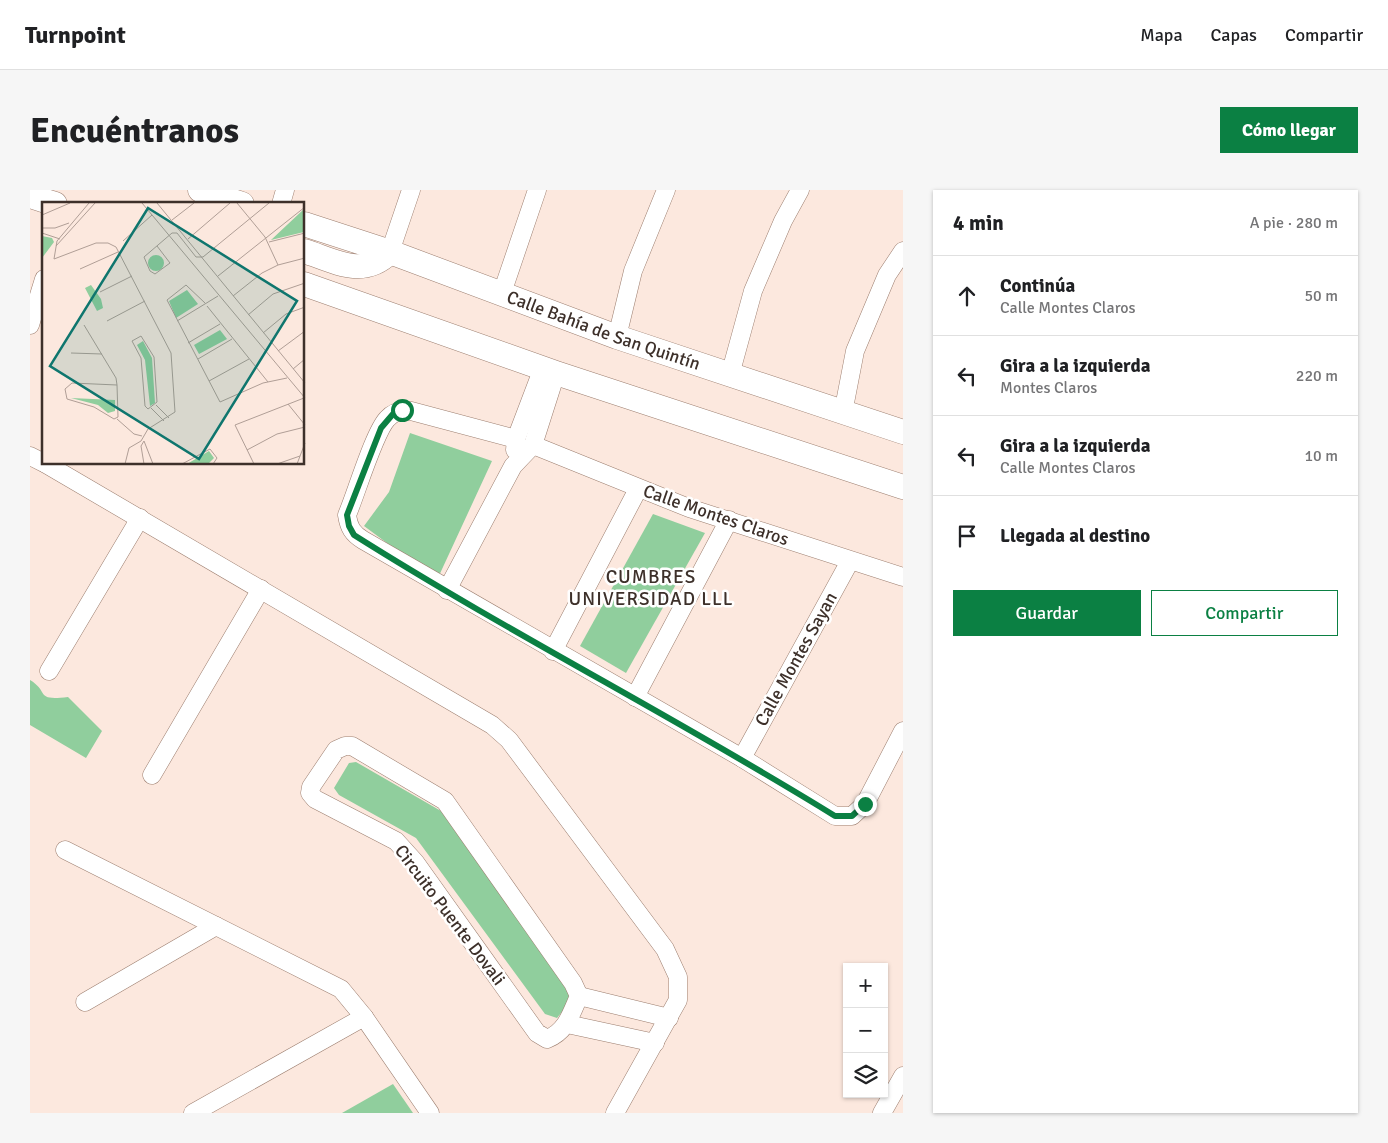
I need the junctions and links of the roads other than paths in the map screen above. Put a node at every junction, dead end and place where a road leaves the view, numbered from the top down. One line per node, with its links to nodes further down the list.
1 (200, 190): 8 (street)
2 (411, 190): 12 (street)
3 (537, 190): 15 (street)
4 (666, 190): 17 (street)
5 (800, 190): 19 (street)
6 (30, 196): 7 (street)
7 (49, 202)
8 (236, 202)
9 (305, 224): 12 (street, Calle Bahía de San Quintín)
10 (305, 251): 12 (street)
11 (903, 251): 20 (street)
12 (390, 252): 15 (street, Calle Bahía de San Quintín)
13 (305, 284): 18 (street)
14 (42, 286): 16 (street)
15 (502, 293): 17 (street, Calle Bahía de San Quintín)
16 (30, 325)
17 (617, 337): 19 (street, Calle Bahía de San Quintín)
18 (549, 370): 22 (street); 23 (street); 28 (street)
19 (730, 375): 20 (street, Calle Bahía de San Quintín)
20 (843, 413): 21 (street, Calle Bahía de San Quintín)
21 (903, 432)
22 (516, 439): 27 (street); 35 (street)
23 (533, 445): 27 (street); 29 (street, Calle Montes Claros)
24 (30, 456): 25 (street)
25 (42, 462)
26 (48, 465): 30 (street)
27 (513, 466): 35 (street)
28 (903, 486)
29 (638, 489): 31 (street, Calle Montes Claros); 36 (street)
30 (140, 518): 34 (street); 37 (street)
31 (729, 520): 32 (street, Calle Montes Claros); 38 (street)
32 (850, 561): 33 (street, Calle Montes Claros); 40 (street, Calle Montes Sayan)
33 (903, 577)
34 (261, 589): 41 (street); 47 (street)
35 (447, 590): 36 (street)
36 (553, 651): 38 (street)
37 (49, 671)
38 (635, 697): 40 (street)
39 (903, 731): 40 (street)
40 (742, 758)
41 (152, 775)
42 (65, 850): 43 (street)
43 (216, 926): 45 (street); 46 (street)
44 (579, 996): 47 (street); 48 (street); 48 (street, Circuito Puente Dovali)
45 (86, 1002)
46 (364, 1017): 51 (street); 52 (street)
47 (668, 1018): 49 (street)
48 (567, 1024): 49 (street)
49 (656, 1043): 53 (street)
50 (903, 1076): 54 (street)
51 (193, 1113)
52 (430, 1113)
53 (615, 1113)
54 (882, 1113)

